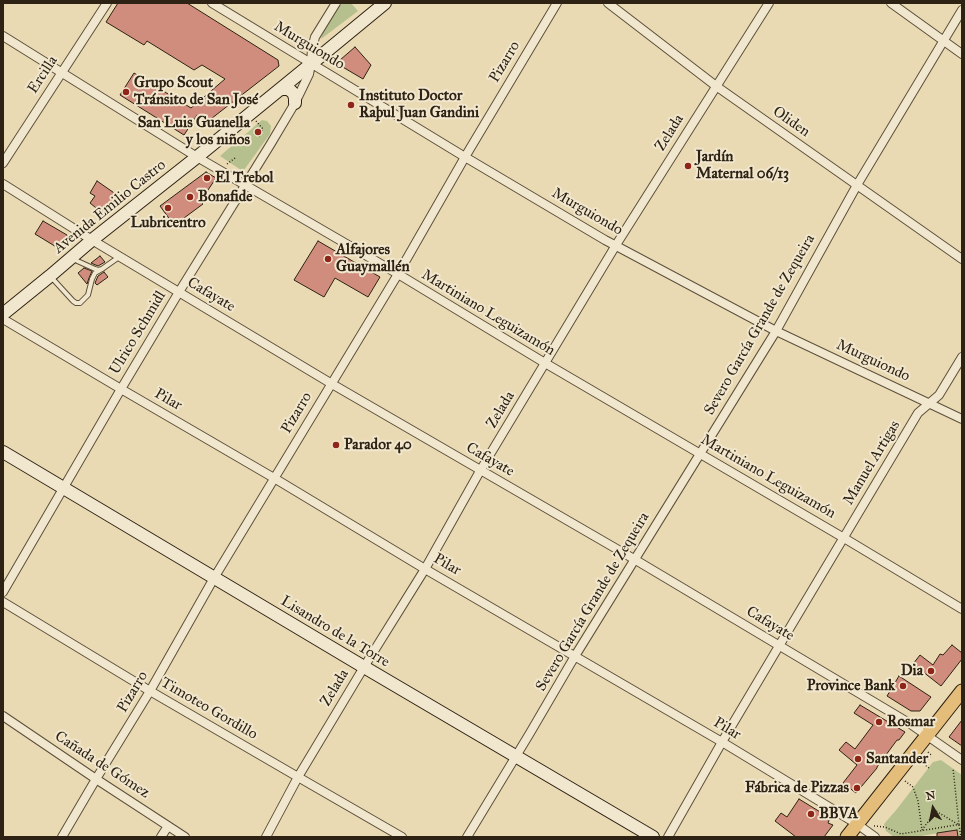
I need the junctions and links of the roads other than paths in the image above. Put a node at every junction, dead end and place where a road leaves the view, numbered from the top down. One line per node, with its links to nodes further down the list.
1 (107, 3): 14 (street, Ercilla)
2 (212, 3): 13 (street, Murguiondo)
3 (336, 3): 13 (street, Ulrico Schmidl)
4 (385, 3): 13 (street, Avenida Emilio Castro)
5 (557, 3): 19 (street, Pizarro)
6 (608, 3): 15 (street, Oliden)
7 (769, 3): 15 (street, Zelada)
8 (891, 3): 11 (street)
9 (962, 10): 11 (street, Severo García Grande de Zequeira)
10 (3, 36): 14 (street, Martiniano Leguizamón)
11 (944, 40): 12 (street); 23 (street, Severo García Grande de Zequeira)
12 (962, 54)
13 (312, 64): 16 (street, Avenida Emilio Castro); 17 (street, Ulrico Schmidl); 19 (street, Murguiondo)
14 (61, 73): 18 (street, Martiniano Leguizamón); 20 (street, Ercilla)
15 (716, 86): 23 (street, Oliden); 25 (street, Zelada)
16 (279, 90): 17 (street); 18 (street, Avenida Emilio Castro)
17 (295, 103): 22 (street, Ulrico Schmidl)
18 (197, 157): 22 (street, Martiniano Leguizamón); 24 (street, Avenida Emilio Castro)
19 (465, 157): 25 (street, Murguiondo); 30 (street, Pizarro)
20 (3, 163)
21 (3, 184): 24 (street, Cafayate)
22 (245, 185): 30 (street, Martiniano Leguizamón); 32 (street, Ulrico Schmidl)
23 (857, 185): 28 (street, Oliden); 35 (street, Severo García Grande de Zequeira)
24 (92, 240): 26 (street, Cafayate); 27 (street, Avenida Emilio Castro)
25 (616, 245): 35 (street, Murguiondo); 37 (street, Zelada)
26 (119, 257): 29 (lane); 32 (street, Cafayate)
27 (71, 258): 29 (lane); 31 (street, Avenida Emilio Castro)
28 (962, 259)
29 (102, 269): 31 (lane)
30 (398, 274): 37 (street, Martiniano Leguizamón); 38 (street, Pizarro)
31 (50, 276): 33 (street, Avenida Emilio Castro)
32 (179, 292): 38 (street, Cafayate); 39 (street, Ulrico Schmidl)
33 (3, 314)
34 (3, 319): 39 (street, Pilar)
35 (776, 331): 40 (street, Murguiondo); 43 (street, Severo García Grande de Zequeira)
36 (962, 358): 40 (street, Manuel Artigas)
37 (545, 363): 43 (street, Martiniano Leguizamón); 44 (street, Zelada)
38 (332, 384): 44 (street, Cafayate); 45 (street, Pizarro)
39 (121, 389): 45 (street, Pilar); 46 (street, Ulrico Schmidl)
40 (930, 403): 41 (street, Murguiondo); 47 (street, Manuel Artigas)
41 (962, 418)
42 (3, 452): 46 (street, Lisandro de la Torre)
43 (700, 454): 47 (street, Martiniano Leguizamón); 48 (street, Severo García Grande de Zequeira)
44 (480, 471): 48 (street, Cafayate); 49 (street, Zelada)
45 (274, 478): 49 (street, Pilar); 50 (street, Pizarro)
46 (64, 489): 50 (street, Lisandro de la Torre); 51 (street, Ulrico Schmidl)
47 (844, 538): 53 (street, Martiniano Leguizamón); 54 (street, Manuel Artigas)
48 (634, 559): 54 (street, Cafayate); 55 (street, Severo García Grande de Zequeira)
49 (425, 569): 55 (street, Pilar); 56 (street, Zelada)
50 (214, 578): 56 (street, Lisandro de la Torre); 57 (street, Pizarro)
51 (3, 592)
52 (3, 602): 57 (street, Timoteo Gordillo)
53 (962, 609)
54 (779, 646): 60 (street, Cafayate); 61 (street, Manuel Artigas)
55 (575, 656): 61 (street, Pilar); 62 (street, Severo García Grande de Zequeira)
56 (364, 667): 62 (street, Lisandro de la Torre); 64 (street, Zelada)
57 (150, 691): 64 (street, Timoteo Gordillo); 65 (street, Pizarro)
58 (962, 691): 60 (main road)
59 (3, 716): 65 (street, Cañada de Gómez)
60 (927, 736): 63 (street, Cafayate); 66 (main road)
61 (722, 742): 66 (street, Pilar); 75 (street, Manuel Artigas)
62 (516, 757): 73 (street, Severo García Grande de Zequeira); 74 (street, Lisandro de la Torre)
63 (962, 760)
64 (298, 777): 71 (street, Zelada); 72 (street, Timoteo Gordillo)
65 (96, 779): 67 (street, Cañada de Gómez); 68 (street, Pizarro)
66 (857, 824): 76 (main road); 77 (street, Pilar)
67 (168, 826): 69 (street); 70 (street, Cañada de Gómez)
68 (62, 837)
69 (161, 837)
70 (185, 837)
71 (266, 837)
72 (402, 837)
73 (467, 837)
74 (653, 837)
75 (668, 837)
76 (847, 837)
77 (875, 837)

